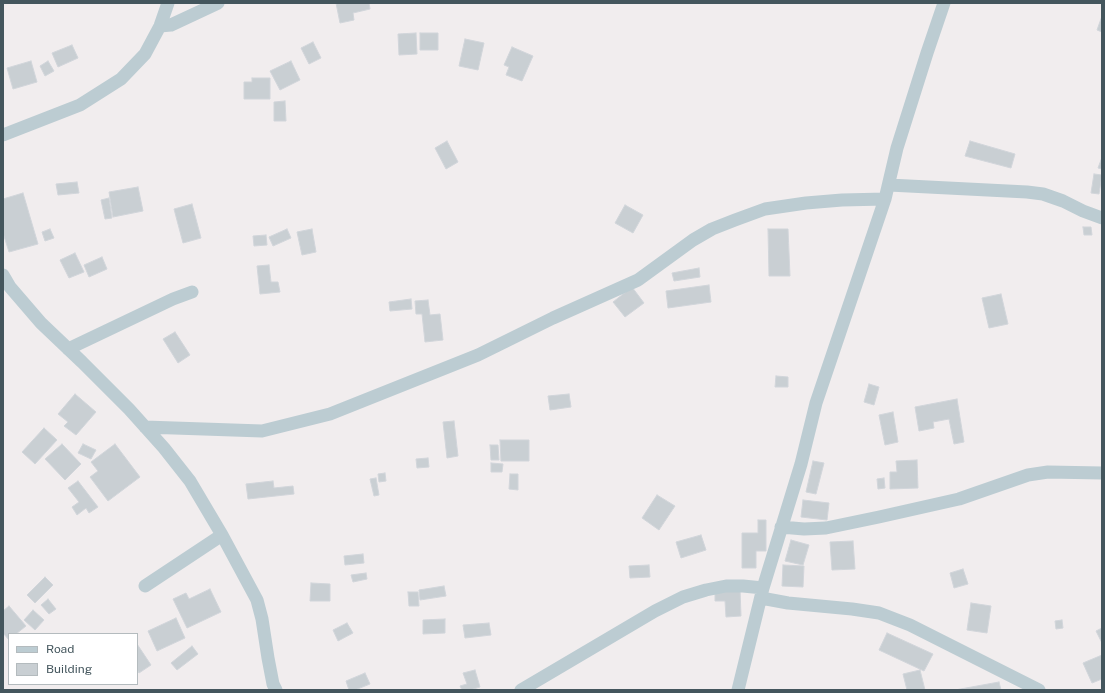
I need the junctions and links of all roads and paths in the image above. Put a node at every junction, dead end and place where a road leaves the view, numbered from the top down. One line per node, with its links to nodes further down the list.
1 (168, 3): 4 (street)
2 (218, 3): 4 (street)
3 (944, 3): 6 (street)
4 (160, 26): 5 (street)
5 (3, 135)
6 (888, 185): 7 (street); 8 (street)
7 (885, 199): 13 (street); 16 (street)
8 (1102, 218)
9 (3, 275): 11 (street)
10 (192, 292): 11 (street)
11 (68, 349): 12 (street)
12 (145, 427): 13 (street); 14 (street)
13 (172, 428): 14 (street)
14 (164, 448): 17 (street)
15 (1102, 473): 16 (street)
16 (781, 528): 19 (street)
17 (222, 535): 18 (street); 20 (street)
18 (145, 586)
19 (762, 593): 21 (street); 22 (street); 23 (street)
20 (272, 688)
21 (521, 690)
22 (738, 690)
23 (1039, 690)

